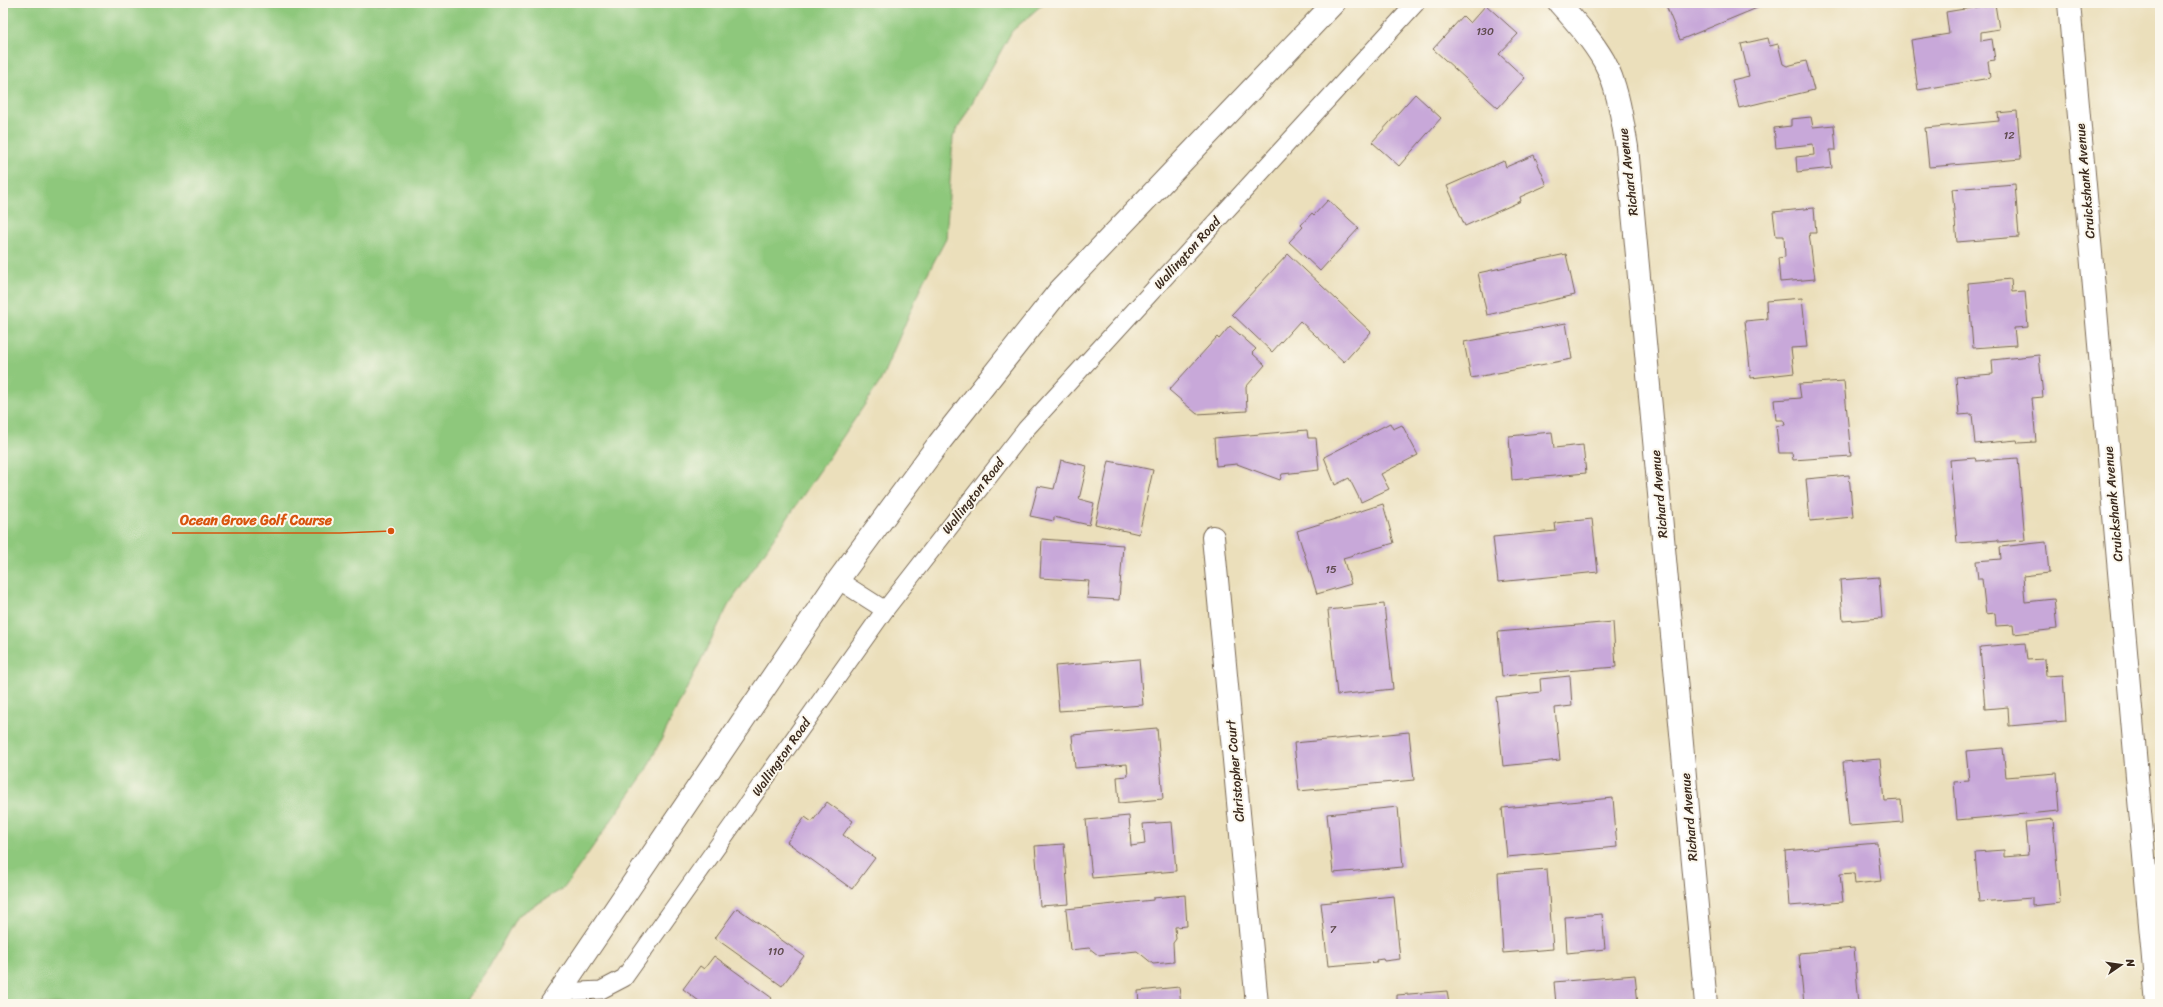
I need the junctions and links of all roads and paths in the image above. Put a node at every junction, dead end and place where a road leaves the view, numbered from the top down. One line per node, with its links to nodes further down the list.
1 (1334, 3): 6 (street, Wallington Road)
2 (1416, 3): 7 (lane, Wallington Road)
3 (1559, 3): 10 (street, Richard Avenue)
4 (2069, 3): 11 (street, Cruickshank Avenue)
5 (1213, 538): 9 (street, Christopher Court)
6 (838, 580): 7 (lane); 8 (street, Wallington Road)
7 (885, 610): 8 (lane, Wallington Road)
8 (555, 998)
9 (1257, 1004)
10 (1706, 1004)
11 (2158, 1004)

